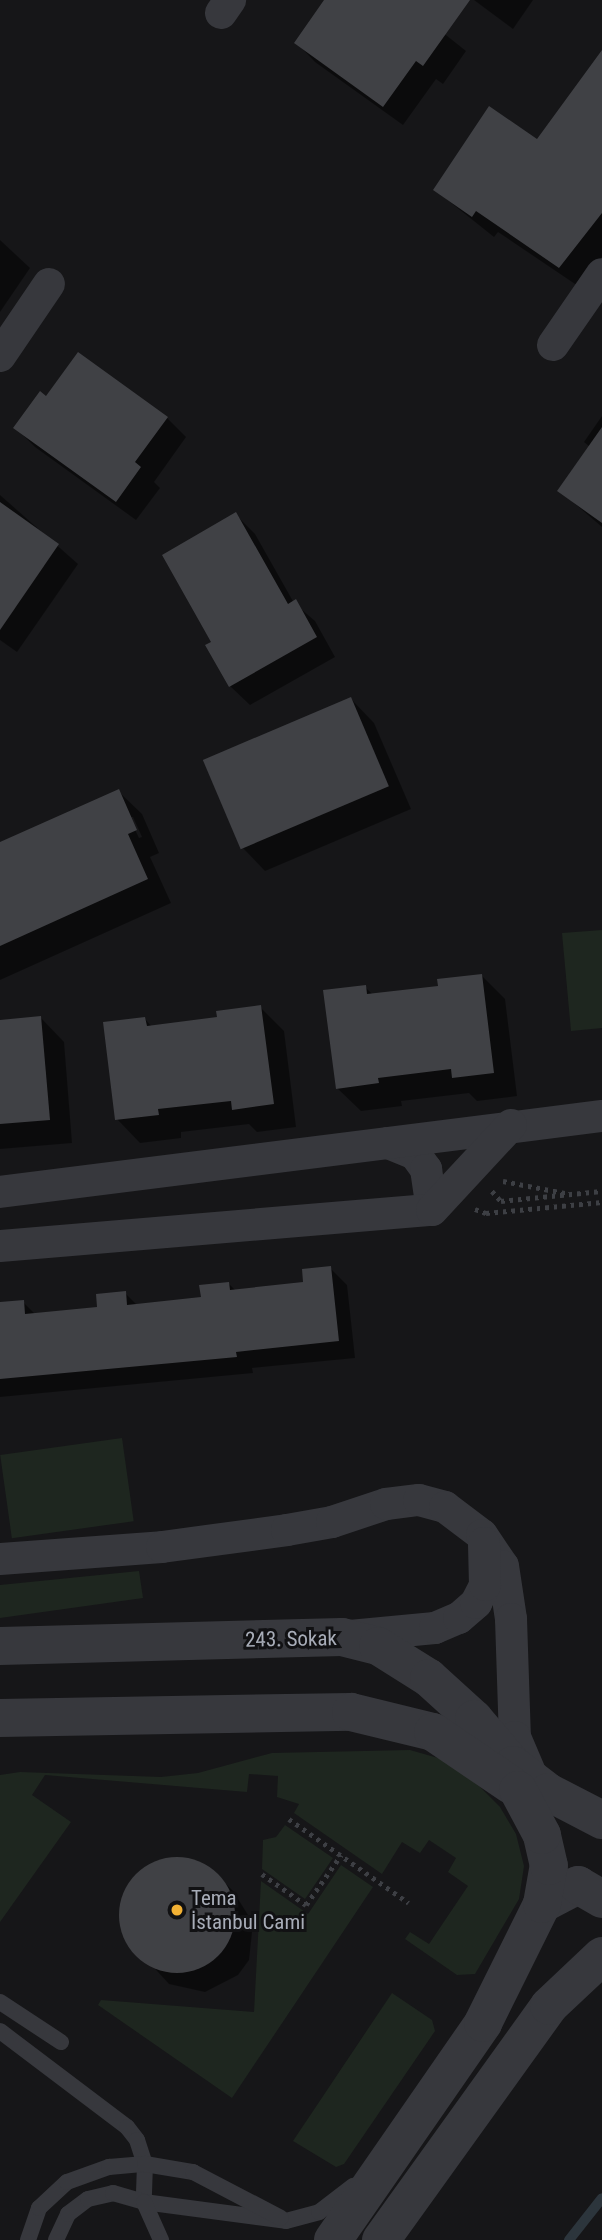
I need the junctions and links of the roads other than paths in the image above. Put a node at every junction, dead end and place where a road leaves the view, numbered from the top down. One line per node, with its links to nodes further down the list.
1 (602, 274): 3 (street)
2 (49, 284): 4 (street)
3 (552, 345)
4 (0, 356)
5 (602, 1116): 6 (street)
6 (511, 1125): 7 (street); 9 (street)
7 (388, 1143): 8 (street); 9 (street)
8 (0, 1192)
9 (432, 1210): 10 (street)
10 (0, 1246)
11 (482, 1535): 12 (street); 13 (street); 16 (street)
12 (0, 1559)
13 (342, 1637): 14 (street, 243. Sokak); 16 (street, 243. Sokak)
14 (0, 1646)
15 (0, 1718): 16 (street, 243. Sokak)
16 (526, 1786): 17 (street, 243. Sokak); 18 (street, 243. Sokak); 20 (street)
17 (602, 1820)
18 (602, 1837)
19 (602, 1899): 20 (street)
20 (542, 1904): 25 (street)
21 (602, 1956): 33 (street)
22 (0, 2002): 24 (lane)
23 (0, 2031): 26 (lane)
24 (61, 2042)
25 (414, 2122): 28 (lane); 32 (street)
26 (145, 2164): 27 (lane); 28 (lane); 29 (lane)
27 (145, 2202): 28 (lane); 30 (lane); 31 (lane)
28 (286, 2221)
29 (28, 2240)
30 (56, 2240)
31 (161, 2240)
32 (333, 2240)
33 (381, 2240)

